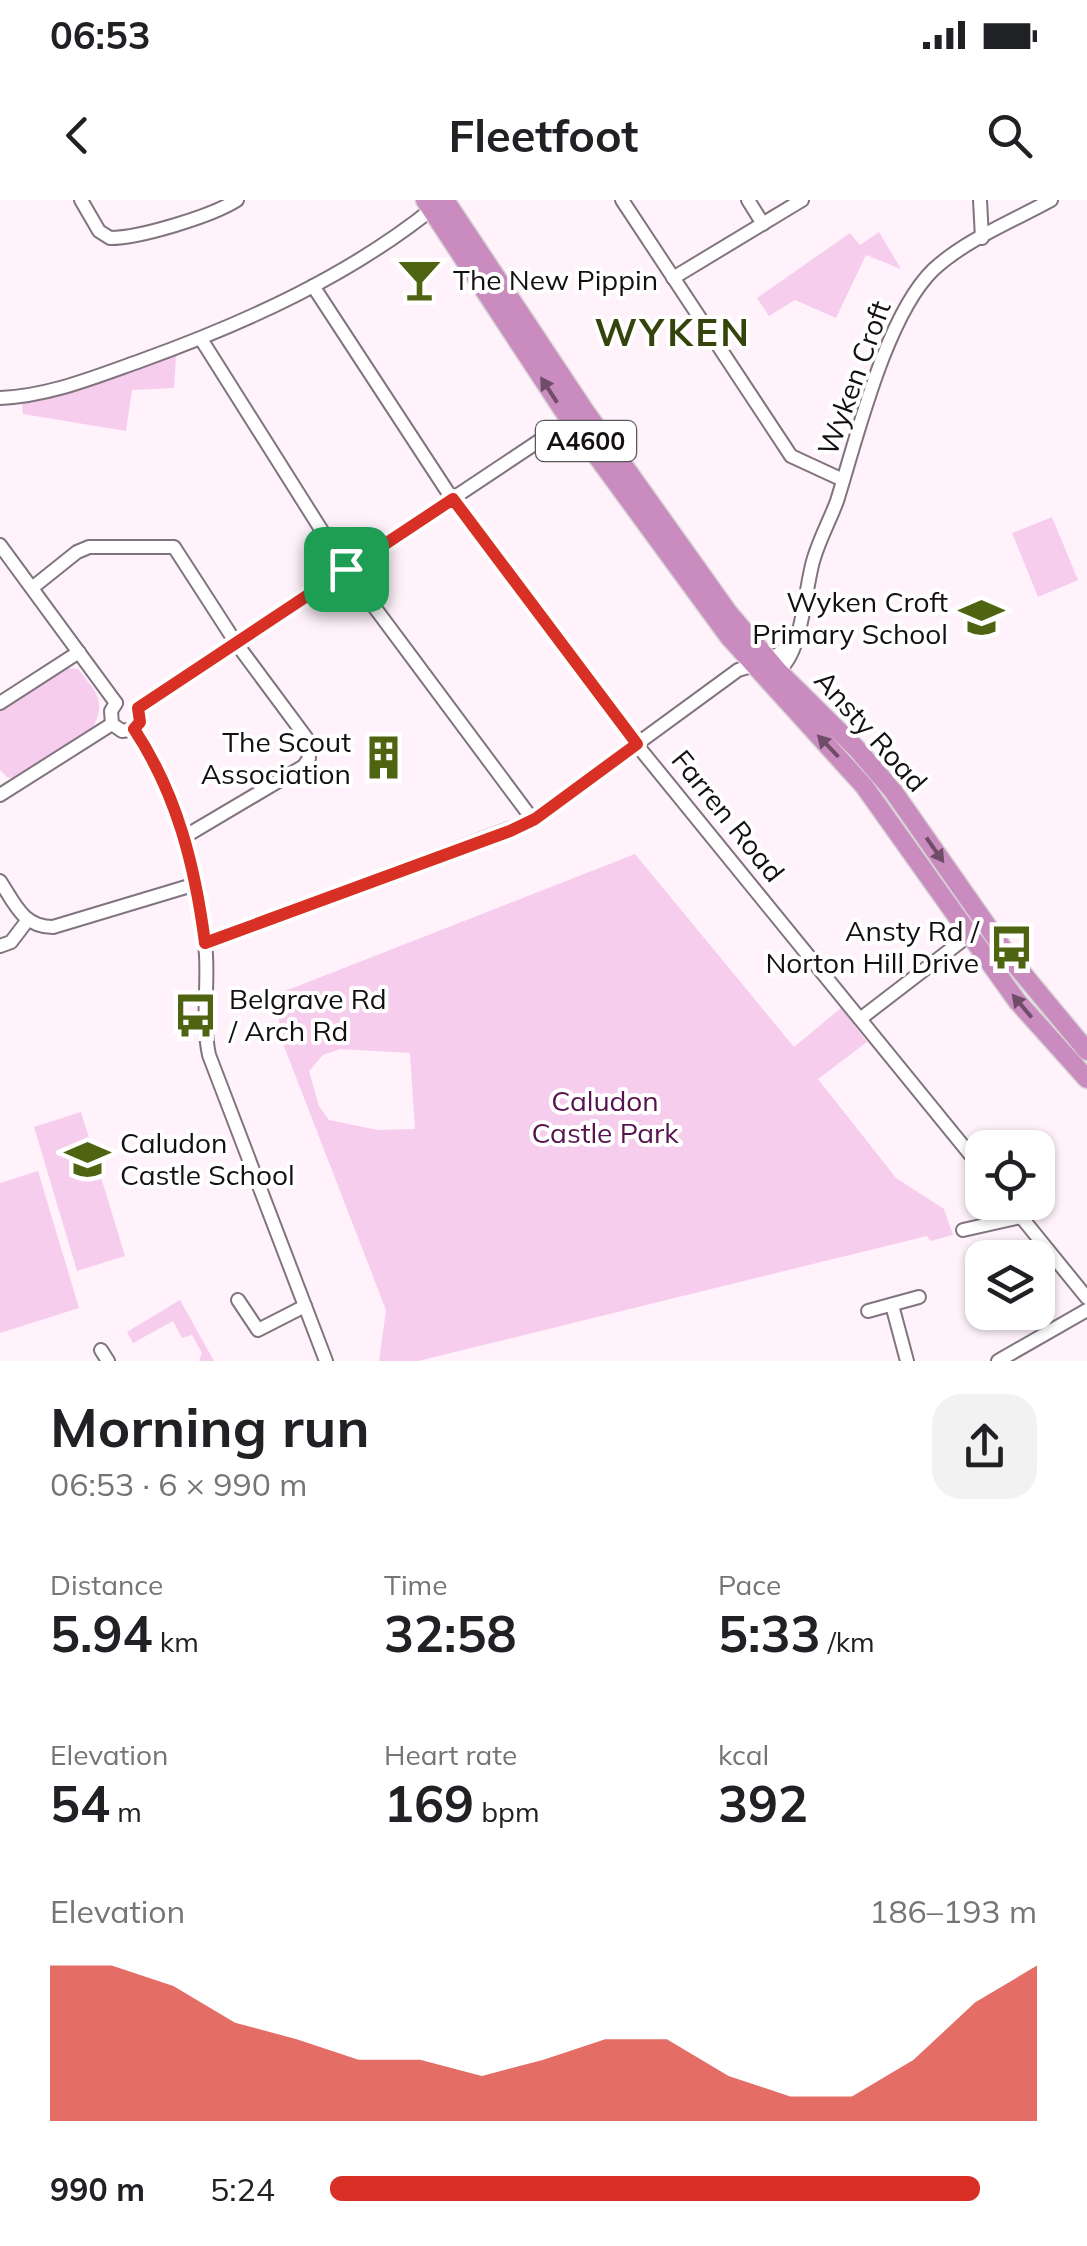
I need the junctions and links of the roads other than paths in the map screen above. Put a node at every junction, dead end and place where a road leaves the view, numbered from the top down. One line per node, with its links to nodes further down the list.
1 (81, 200): 2 (street)
2 (237, 200)
3 (622, 200): 11 (street)
4 (748, 200): 9 (street)
5 (802, 200): 9 (street)
6 (980, 200): 10 (street)
7 (1051, 200): 10 (street, Wyken Croft)
8 (436, 202): 12 (street); 15 (highway, Ansty Road / A4600)
9 (763, 224): 11 (street)
10 (982, 238): 16 (street, Wyken Croft)
11 (673, 278): 16 (street)
12 (314, 286): 13 (street); 17 (street, Farren Road)
13 (201, 340): 14 (street); 19 (street)
14 (0, 398)
15 (573, 419): 17 (street); 23 (highway, Ansty Road / A4600)
16 (843, 480): 23 (street, Wyken Croft)
17 (453, 499): 19 (street); 29 (street, Farren Road)
18 (0, 545): 20 (street)
19 (346, 569): 21 (street); 32 (street)
20 (32, 588): 21 (street); 22 (street)
21 (236, 643): 26 (street); 33 (street)
22 (79, 652): 24 (street); 25 (street)
23 (765, 668): 29 (street); 37 (highway, Ansty Road / A4600)
24 (116, 702): 26 (street); 27 (street)
25 (0, 703)
26 (138, 708): 28 (street)
27 (112, 724): 28 (street); 31 (street)
28 (134, 729): 33 (street)
29 (637, 744): 32 (street); 40 (street, Farren Road)
30 (0, 778): 31 (street)
31 (4, 793)
32 (533, 820): 38 (street)
33 (184, 837): 35 (street)
34 (0, 881): 36 (street)
35 (196, 884): 36 (street); 38 (street)
36 (28, 921): 39 (street)
37 (978, 929): 40 (street); 41 (highway, Ansty Road / A4600); 42 (highway, Ansty Road / A4600, one-way to 37)
38 (205, 943): 51 (street)
39 (0, 946)
40 (860, 1019): 43 (street, Farren Road)
41 (1087, 1051)
42 (1087, 1079)
43 (965, 1148)
44 (1012, 1220): 46 (street)
45 (1023, 1220): 48 (street)
46 (964, 1230)
47 (919, 1297): 50 (street)
48 (1087, 1298)
49 (238, 1300): 51 (street)
50 (892, 1304): 53 (street); 55 (street)
51 (305, 1306): 54 (street)
52 (1087, 1310): 56 (street)
53 (868, 1311)
54 (326, 1361)
55 (907, 1361)
56 (998, 1361)

